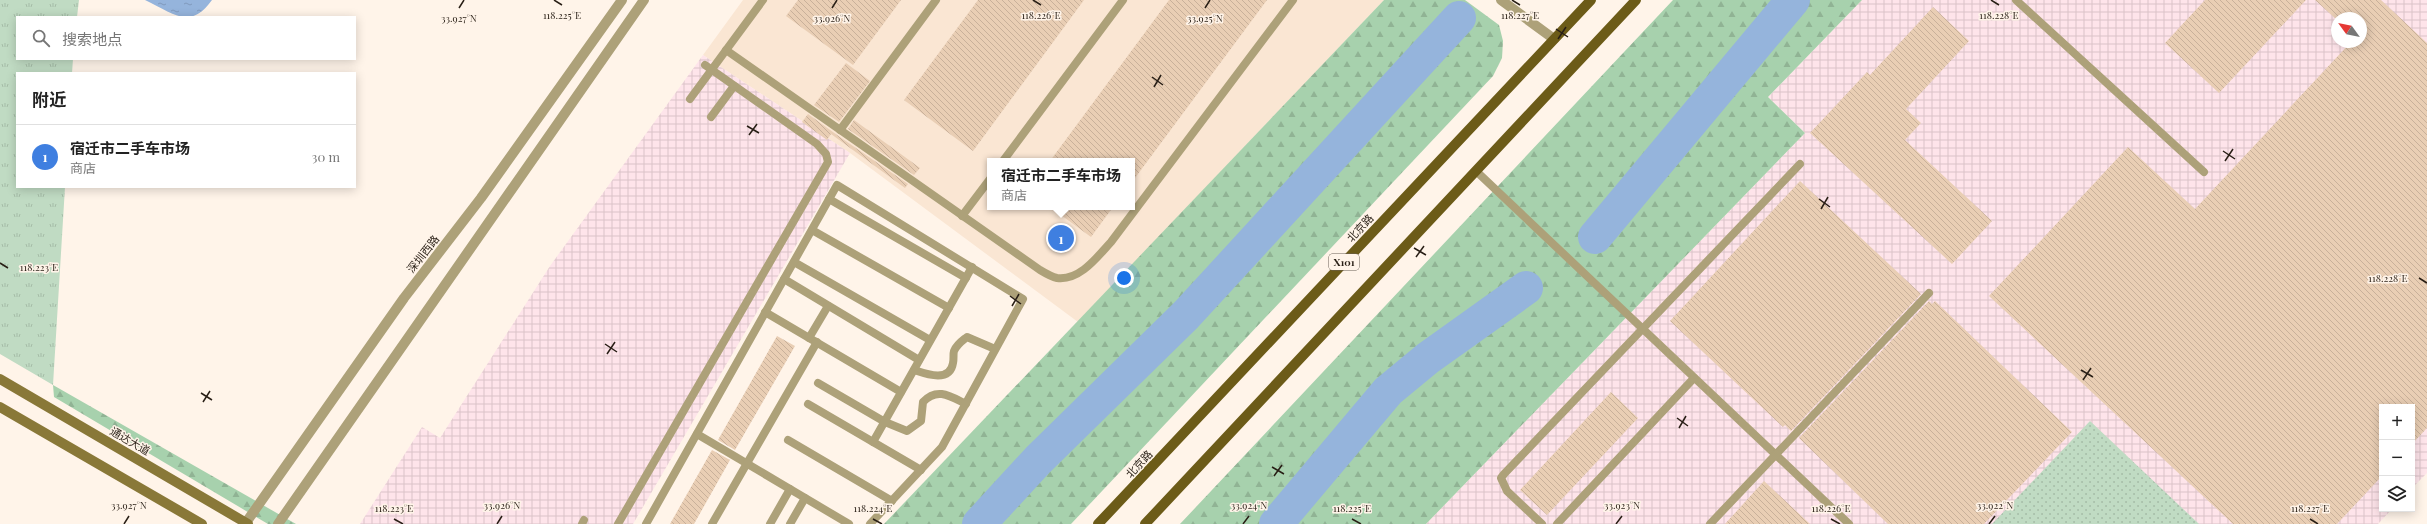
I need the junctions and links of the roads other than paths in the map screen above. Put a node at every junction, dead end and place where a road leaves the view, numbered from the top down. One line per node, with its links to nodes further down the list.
1 (622, 0): 59 (street, 深圳西路)
2 (644, 0): 60 (street)
3 (763, 0): 12 (lane)
4 (936, 0): 17 (lane)
5 (1123, 0): 18 (lane)
6 (1293, 0): 24 (lane)
7 (1501, 0): 11 (street)
8 (1591, 0): 11 (main road, 北京路 / X101)
9 (1636, 0): 20 (main road)
10 (2016, 0): 21 (lane)
11 (1554, 39): 68 (main road, 北京路 / X101)
12 (726, 50): 13 (lane); 17 (lane)
13 (708, 68): 14 (lane); 15 (lane)
14 (734, 86): 16 (lane); 61 (lane)
15 (690, 99)
16 (711, 117)
17 (840, 130): 24 (lane)
18 (1005, 158)
19 (1800, 164): 34 (lane)
20 (1476, 171): 34 (lane); 69 (main road)
21 (2204, 172)
22 (987, 183): 24 (lane)
23 (829, 199): 25 (lane); 27 (lane); 28 (lane)
24 (962, 216)
25 (812, 230): 26 (lane); 32 (lane)
26 (794, 262): 29 (lane); 36 (lane)
27 (972, 267): 28 (lane); 38 (lane)
28 (966, 278): 32 (lane)
29 (784, 279): 31 (lane); 33 (lane)
30 (1928, 292): 52 (lane)
31 (828, 306): 35 (lane); 39 (lane)
32 (949, 308): 36 (lane)
33 (765, 312): 35 (lane); 49 (lane)
34 (1642, 329): 41 (lane); 70 (lane)
35 (809, 338): 37 (lane)
36 (930, 340): 39 (lane)
37 (817, 342): 44 (lane); 53 (lane)
38 (995, 349): 40 (lane); 46 (lane)
39 (919, 360): 40 (lane)
40 (914, 370): 44 (lane)
41 (1694, 378): 52 (lane); 71 (lane)
42 (0, 379): 59 (main road, 通达大道)
43 (818, 383): 48 (lane)
44 (901, 392): 48 (lane)
45 (808, 404): 51 (lane)
46 (966, 404): 48 (lane); 54 (lane)
47 (0, 407): 58 (main road)
48 (885, 422): 51 (lane)
49 (697, 434): 53 (lane); 62 (lane)
50 (788, 440): 57 (lane)
51 (873, 442): 54 (lane)
52 (1775, 455): 72 (lane); 73 (lane)
53 (747, 463): 55 (lane); 63 (lane)
54 (921, 470): 57 (lane)
55 (790, 489): 56 (lane); 64 (lane)
56 (805, 498): 65 (lane); 66 (lane)
57 (892, 501): 67 (lane)
58 (202, 524)
59 (246, 524)
60 (278, 524)
61 (618, 524)
62 (646, 524)
63 (712, 524)
64 (770, 524)
65 (790, 524)
66 (849, 524)
67 (870, 524)
68 (1098, 524)
69 (1145, 524)
70 (1542, 524)
71 (1557, 524)
72 (1710, 524)
73 (1849, 524)

